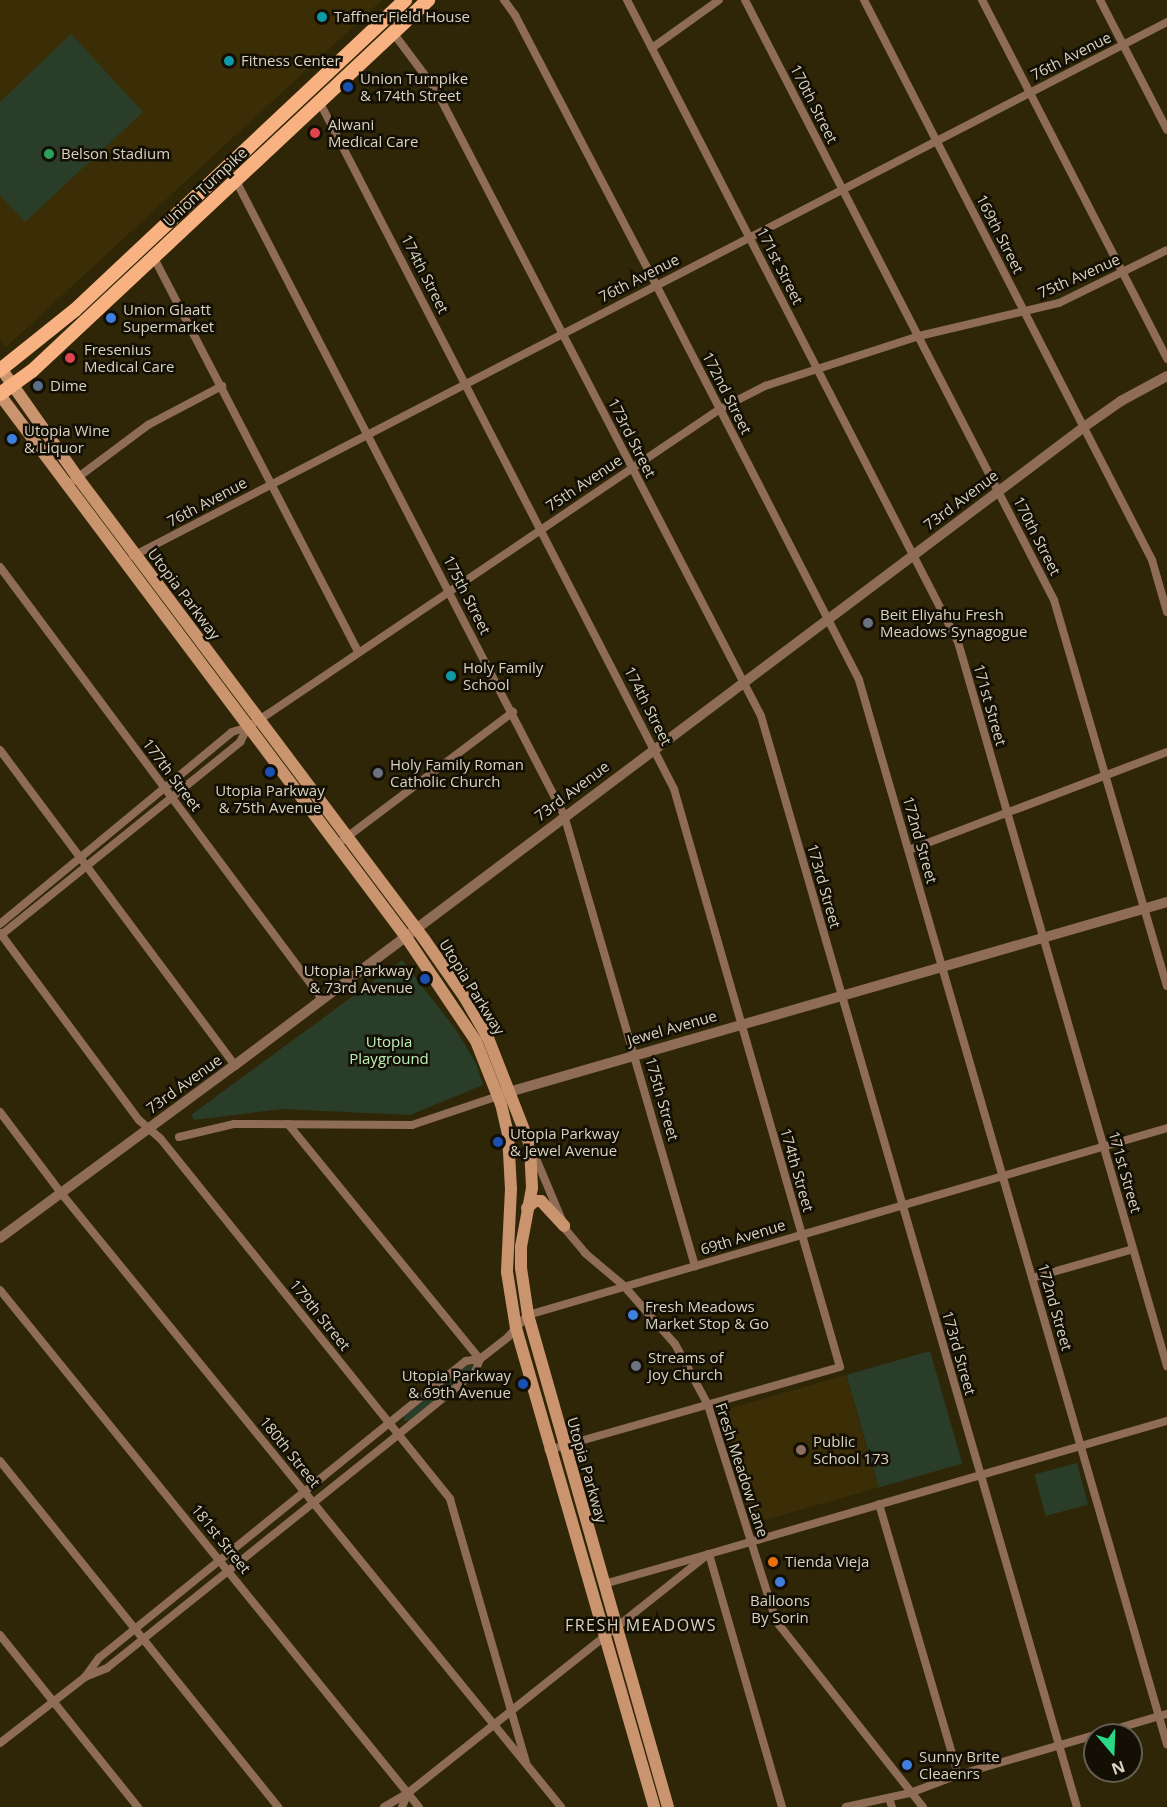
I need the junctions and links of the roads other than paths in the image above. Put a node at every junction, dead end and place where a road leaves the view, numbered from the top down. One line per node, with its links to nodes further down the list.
1 (405, 0): 18 (main road, Union Turnpike)
2 (428, 0): 11 (main road, Union Turnpike)
3 (504, 0): 25 (street, 172nd Street)
4 (627, 0): 13 (street, 171st Street)
5 (719, 0): 13 (street)
6 (745, 0): 20 (street, 170th Street)
7 (864, 0): 17 (street, 169th Street)
8 (982, 0): 14 (street)
9 (1100, 0): 12 (street)
10 (1167, 22): 12 (street, 76th Avenue)
11 (394, 34): 15 (main road, Union Turnpike); 27 (street, 173rd Street)
12 (1123, 44): 14 (street, 76th Avenue); 16 (street)
13 (652, 48): 21 (street, 171st Street)
14 (1029, 92): 17 (street, 76th Avenue); 24 (street)
15 (320, 103): 19 (main road, Union Turnpike); 33 (street, 174th Street)
16 (1167, 130)
17 (936, 140): 20 (street, 76th Avenue); 26 (street, 169th Street)
18 (227, 165): 19 (street, 175th Street); 30 (main road, Union Turnpike)
19 (236, 180): 23 (main road, Union Turnpike); 39 (street, 175th Street)
20 (843, 188): 21 (street, 76th Avenue); 28 (street, 170th Street)
21 (749, 236): 25 (street, 76th Avenue); 31 (street, 171st Street)
22 (1167, 250): 24 (street, 75th Avenue)
23 (154, 258): 34 (main road, Union Turnpike); 35 (street)
24 (1122, 272): 26 (street, 75th Avenue); 29 (street)
25 (656, 285): 27 (street, 76th Avenue); 37 (street, 172nd Street)
26 (1025, 312): 28 (street, 75th Avenue); 38 (street, 169th Street)
27 (563, 333): 33 (street, 76th Avenue); 40 (street, 173rd Street)
28 (919, 336): 31 (street, 75th Avenue); 44 (street, 170th Street)
29 (1167, 359)
30 (0, 369): 34 (main road, Utopia Parkway)
31 (818, 369): 37 (street, 75th Avenue); 47 (street, 171st Street)
32 (1167, 376): 38 (street, 73rd Avenue)
33 (466, 383): 39 (street, 76th Avenue); 45 (street, 174th Street)
34 (13, 385): 36 (main road, Union Turnpike); 41 (main road, Utopia Parkway)
35 (222, 386): 41 (street); 42 (street)
36 (0, 395): 43 (main road, Utopia Parkway)
37 (720, 409): 40 (street, 75th Avenue); 52 (street, 172nd Street)
38 (1084, 427): 44 (street, 73rd Avenue); 51 (street, 169th Street)
39 (369, 433): 42 (street, 76th Avenue); 50 (street, 175th Street)
40 (632, 467): 45 (street, 75th Avenue); 54 (street, 173rd Street)
41 (78, 477): 43 (street); 46 (main road, Utopia Parkway)
42 (272, 483): 46 (street, 76th Avenue); 53 (street)
43 (67, 485): 48 (main road, Utopia Parkway)
44 (999, 490): 47 (street, 73rd Avenue); 61 (street, 170th Street)
45 (541, 528): 50 (street, 75th Avenue); 58 (street, 174th Street)
46 (136, 554): 48 (street, 76th Avenue); 56 (main road, Utopia Parkway)
47 (913, 555): 52 (street, 73rd Avenue); 64 (street, 171st Street)
48 (124, 561): 57 (main road, Utopia Parkway)
49 (0, 567): 62 (street, 177th Street)
50 (449, 590): 53 (street, 75th Avenue); 55 (street, 175th Street)
51 (1167, 612)
52 (828, 618): 54 (street, 73rd Avenue); 68 (street, 172nd Street)
53 (358, 652): 56 (street, 75th Avenue)
54 (743, 683): 58 (street, 73rd Avenue); 79 (street, 173rd Street)
55 (513, 712): 65 (street, 175th Street); 66 (street)
56 (259, 719): 57 (street, 75th Avenue); 66 (main road, Utopia Parkway)
57 (248, 727): 62 (street, 75th Avenue); 63 (street, 75th Avenue); 67 (main road, Utopia Parkway)
58 (654, 748): 65 (street, 73rd Avenue); 81 (street, 174th Street)
59 (0, 750): 69 (street)
60 (1167, 752): 61 (street)
61 (1106, 775): 64 (street); 72 (street, 170th Street)
62 (165, 787): 63 (street, 177th Street); 69 (street, 75th Avenue)
63 (171, 796): 70 (street, 75th Avenue); 80 (street, 177th Street)
64 (1007, 812): 68 (street); 76 (street, 171st Street)
65 (564, 815): 74 (street, 73rd Avenue); 82 (street, 175th Street)
66 (347, 837): 67 (street); 74 (main road, Utopia Parkway)
67 (335, 845): 74 (main road, Utopia Parkway)
68 (909, 850): 77 (street, 172nd Street)
69 (80, 858): 70 (street); 73 (street, 75th Avenue)
70 (86, 866): 75 (street, 75th Avenue); 83 (street)
71 (1167, 902): 72 (street, Jewel Avenue)
72 (1145, 908): 76 (street, Jewel Avenue); 78 (street, 170th Street)
73 (0, 924)
74 (411, 933): 80 (street, 73rd Avenue); 84 (main road, Utopia Parkway)
75 (1, 935): 87 (street, 179th Street)
76 (1043, 938): 77 (street, Jewel Avenue); 91 (street, 171st Street)
77 (942, 966): 79 (street, Jewel Avenue); 92 (street, 172nd Street)
78 (1167, 986)
79 (842, 996): 81 (street, Jewel Avenue); 94 (street, 173rd Street)
80 (322, 999): 83 (street, 73rd Avenue)
81 (740, 1024): 82 (street, Jewel Avenue); 97 (street, 174th Street)
82 (635, 1054): 84 (street, Jewel Avenue); 100 (street, 175th Street)
83 (235, 1065): 87 (street, 73rd Avenue)
84 (504, 1094): 86 (street, Jewel Avenue); 90 (main road, Utopia Parkway); 105 (main road, Utopia Parkway)
85 (0, 1112): 93 (street, 180th Street)
86 (288, 1124): 89 (street, Jewel Avenue); 106 (street)
87 (149, 1128): 93 (street, 73rd Avenue); 110 (street, 179th Street)
88 (1167, 1128): 91 (street, 69th Avenue)
89 (179, 1137)
90 (530, 1145): 95 (main road, Utopia Parkway); 96 (street, Fresh Meadow Lane)
91 (1104, 1147): 92 (street, 69th Avenue); 99 (street, 171st Street)
92 (1003, 1176): 94 (street, 69th Avenue); 101 (street, 172nd Street)
93 (61, 1192): 98 (street, 73rd Avenue); 119 (street, 180th Street)
94 (902, 1204): 97 (street, 69th Avenue); 118 (street, 173rd Street)
95 (527, 1208): 96 (main road); 104 (main road, Utopia Parkway)
96 (564, 1226): 102 (street, Fresh Meadow Lane)
97 (801, 1233): 100 (street, 69th Avenue); 108 (street, 174th Street)
98 (0, 1238)
99 (1133, 1249): 101 (street); 107 (street, 171st Street)
100 (695, 1266): 102 (street, 69th Avenue)
101 (1032, 1278): 113 (street, 172nd Street)
102 (624, 1286): 104 (street, 69th Avenue); 108 (street, Fresh Meadow Lane)
103 (0, 1290): 126 (street, 181st Street)
104 (528, 1315): 105 (street); 112 (main road, Utopia Parkway)
105 (516, 1328): 106 (street); 114 (main road, Utopia Parkway)
106 (480, 1359): 110 (street); 111 (street)
107 (1167, 1366)
108 (708, 1405): 112 (street); 124 (street, Fresh Meadow Lane)
109 (1167, 1421): 113 (street)
110 (390, 1424): 111 (street, 179th Street); 115 (street)
111 (399, 1434): 117 (street); 138 (street, 179th Street)
112 (564, 1446): 114 (street); 128 (main road, Utopia Parkway)
113 (1081, 1446): 118 (street); 139 (street, 172nd Street)
114 (549, 1450): 134 (main road, Utopia Parkway)
115 (347, 1459): 117 (street); 119 (street)
116 (0, 1461): 132 (street)
117 (355, 1469): 120 (street)
118 (980, 1475): 121 (street); 143 (street, 173rd Street)
119 (305, 1492): 120 (street, 180th Street); 122 (street)
120 (314, 1502): 123 (street); 140 (street, 180th Street)
121 (879, 1504): 124 (street); 145 (street)
122 (263, 1527): 123 (street); 126 (street)
123 (271, 1537): 127 (street)
124 (751, 1541): 125 (street); 146 (street, Fresh Meadow Lane)
125 (709, 1554): 128 (street); 131 (street); 157 (street)
126 (221, 1561): 127 (street, 181st Street); 129 (street)
127 (228, 1570): 130 (street); 147 (street, 181st Street)
128 (604, 1584): 131 (main road, Utopia Parkway)
129 (179, 1594): 130 (street); 132 (street)
130 (186, 1604): 135 (street)
131 (616, 1626): 134 (street); 156 (main road, Utopia Parkway)
132 (135, 1629): 135 (street); 136 (street)
133 (0, 1635): 137 (street)
134 (604, 1635): 138 (street); 155 (main road, Utopia Parkway)
135 (143, 1638): 136 (street); 150 (street)
136 (85, 1677): 137 (street)
137 (53, 1701): 141 (street); 149 (street)
138 (512, 1709): 140 (street); 144 (street, 179th Street)
139 (1163, 1715): 142 (street, 172nd Street); 143 (street)
140 (494, 1724): 144 (street, 180th Street); 147 (street)
141 (0, 1743)
142 (1167, 1744)
143 (1058, 1745): 145 (street); 161 (street, 173rd Street)
144 (526, 1762): 154 (street, 180th Street)
145 (958, 1775): 146 (street)
146 (910, 1792): 148 (street); 160 (street, Fresh Meadow Lane)
147 (408, 1793): 151 (street); 152 (street); 153 (street, 181st Street)
148 (889, 1798): 158 (street); 159 (street)
149 (138, 1807)
150 (278, 1807)
151 (384, 1807)
152 (402, 1807)
153 (419, 1807)
154 (561, 1807)
155 (654, 1807)
156 (668, 1807)
157 (782, 1807)
158 (846, 1807)
159 (892, 1807)
160 (923, 1807)
161 (1077, 1807)

